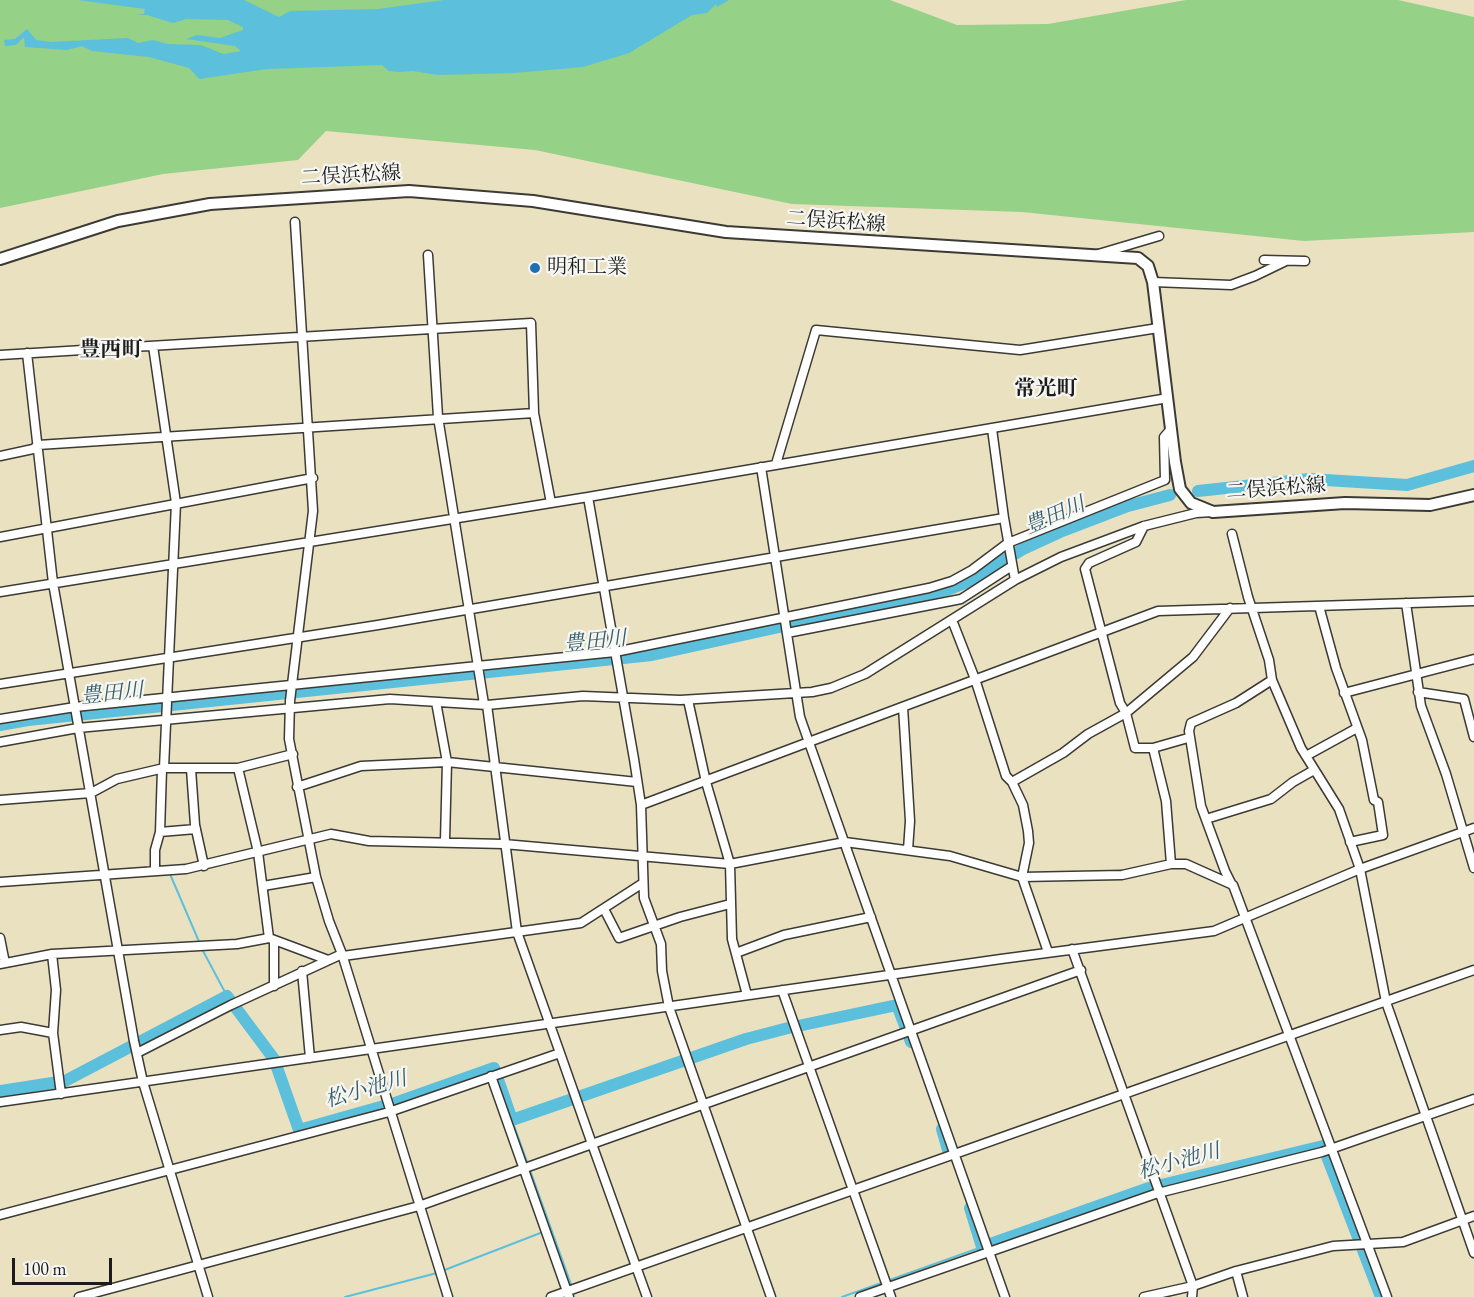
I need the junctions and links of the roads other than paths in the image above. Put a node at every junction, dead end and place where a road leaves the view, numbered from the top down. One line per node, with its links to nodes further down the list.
1 (295, 222): 12 (street)
2 (1160, 236): 4 (street)
3 (428, 255): 10 (street)
4 (1095, 255): 5 (main road, 二俣浜松線); 9 (main road, 二俣浜松線)
5 (2, 258)
6 (1264, 260): 7 (street)
7 (1286, 261): 8 (street); 9 (street)
8 (1305, 261)
9 (1153, 282): 11 (main road, 二俣浜松線)
10 (433, 328): 12 (street); 17 (street); 18 (street)
11 (1158, 328): 16 (main road, 二俣浜松線); 25 (street)
12 (303, 337): 13 (street); 19 (street)
13 (153, 346): 14 (street); 22 (street)
14 (27, 353): 15 (street); 23 (street)
15 (0, 355)
16 (1168, 398): 20 (street); 21 (main road, 二俣浜松線)
17 (534, 413): 18 (street); 31 (street)
18 (439, 421): 19 (street); 34 (street)
19 (309, 429): 22 (street); 27 (street)
20 (992, 429): 25 (street); 33 (street)
21 (1171, 429): 32 (main road, 二俣浜松線); 40 (street)
22 (167, 437): 23 (street); 30 (street)
23 (38, 445): 24 (street); 36 (street)
24 (0, 456)
25 (776, 464): 26 (street)
26 (760, 466): 29 (street); 41 (street)
27 (313, 478): 30 (street); 39 (street)
28 (1474, 495): 32 (main road, 二俣浜松線)
29 (588, 497): 31 (street); 46 (street)
30 (176, 503): 36 (street); 42 (street)
31 (551, 503): 34 (street)
32 (1213, 512): 35 (street)
33 (1004, 518): 40 (street); 41 (street)
34 (453, 519): 39 (street); 53 (street)
35 (1144, 526): 44 (street); 57 (street)
36 (47, 529): 38 (street); 45 (street)
37 (1232, 534): 51 (street)
38 (0, 537)
39 (308, 542): 42 (street); 58 (street)
40 (1008, 545): 43 (street); 54 (street)
41 (775, 556): 46 (street); 54 (street)
42 (174, 563): 45 (street); 60 (street)
43 (1012, 564): 44 (street); 56 (street)
44 (1015, 580): 55 (street)
45 (54, 583): 47 (street); 63 (street)
46 (605, 585): 53 (street); 59 (street)
47 (0, 592)
48 (1474, 601): 49 (street)
49 (1406, 603): 50 (street); 64 (street)
50 (1319, 606): 51 (street); 70 (street)
51 (1253, 607): 52 (street); 66 (street)
52 (1230, 608): 57 (street); 80 (street)
53 (469, 609): 58 (street); 62 (street)
54 (785, 618): 56 (street); 59 (street)
55 (952, 620): 65 (street); 71 (street)
56 (787, 632): 71 (street)
57 (1100, 632): 65 (street); 80 (street)
58 (298, 636): 60 (street); 68 (street)
59 (615, 652): 62 (street); 72 (street)
60 (171, 656): 63 (street); 73 (street)
61 (1474, 659): 64 (street)
62 (478, 667): 68 (street); 77 (street)
63 (69, 673): 67 (street); 79 (street)
64 (1416, 674): 69 (street); 70 (street)
65 (975, 680): 78 (street); 100 (street)
66 (1272, 680): 86 (street); 91 (street)
67 (0, 684)
68 (292, 687): 73 (street); 76 (street)
69 (1418, 692): 85 (street); 109 (street)
70 (1344, 693): 84 (street)
71 (796, 695): 74 (street); 88 (street)
72 (622, 696): 74 (street); 77 (street); 98 (street)
73 (169, 698): 79 (street); 81 (street)
74 (687, 700): 99 (street)
75 (436, 702): 76 (street); 77 (street); 92 (street)
76 (289, 704): 81 (street); 90 (street)
77 (486, 704): 93 (street)
78 (903, 707): 88 (street); 115 (street)
79 (75, 708): 82 (street); 83 (street)
80 (1126, 713): 89 (street); 100 (street)
81 (168, 716): 83 (street); 95 (street)
82 (0, 719)
83 (78, 725): 87 (street); 102 (street)
84 (1357, 728): 91 (street); 112 (street)
85 (1474, 737)
86 (1188, 738): 89 (street); 105 (street)
87 (0, 742)
88 (809, 743): 99 (street); 113 (street)
89 (1153, 748): 119 (street)
90 (293, 754): 94 (street); 101 (street)
91 (1306, 756): 97 (street)
92 (447, 762): 93 (street); 101 (street); 111 (street)
93 (496, 765): 98 (street); 114 (street)
94 (238, 768): 96 (street); 116 (street)
95 (163, 769): 96 (street); 102 (street); 108 (street)
96 (191, 769): 107 (street)
97 (1314, 770): 105 (street); 112 (street)
98 (637, 782): 104 (street)
99 (706, 782): 104 (street); 118 (street)
100 (1012, 782): 126 (street)
101 (297, 787): 110 (street)
102 (91, 793): 103 (street); 124 (street)
103 (0, 800)
104 (641, 805): 117 (street)
105 (1206, 819): 129 (street)
106 (1474, 828): 109 (street)
107 (196, 829): 108 (street); 120 (street)
108 (160, 832): 123 (street)
109 (1462, 832): 121 (street); 122 (street)
110 (309, 839): 111 (street); 116 (street); 125 (street)
111 (445, 841): 114 (street)
112 (1350, 842): 122 (street)
113 (845, 843): 115 (street); 118 (street); 133 (street)
114 (504, 844): 117 (street); 136 (street)
115 (909, 850): 126 (street)
116 (258, 852): 120 (street); 130 (street)
117 (642, 858): 118 (street); 128 (street)
118 (730, 864): 131 (street)
119 (1171, 864): 126 (street); 129 (street)
120 (204, 866): 123 (street)
121 (1474, 868)
122 (1360, 869): 134 (street); 154 (street)
123 (155, 871): 124 (street)
124 (105, 877): 127 (street); 139 (street)
125 (316, 877): 130 (street); 144 (street)
126 (1022, 877): 141 (street)
127 (0, 882)
128 (643, 883): 132 (street); 135 (street)
129 (1233, 885): 134 (street)
130 (262, 886): 138 (street)
131 (730, 904): 135 (street); 142 (street)
132 (604, 909): 135 (street); 136 (street)
133 (870, 917): 142 (street); 150 (street)
134 (1246, 919): 140 (street); 160 (street)
135 (654, 925): 155 (street)
136 (517, 932): 144 (street); 156 (street)
137 (0, 938): 146 (street)
138 (272, 939): 139 (street); 145 (street); 151 (street)
139 (118, 949): 143 (street); 162 (street)
140 (1072, 949): 141 (street); 147 (street)
141 (1048, 952): 150 (street)
142 (736, 953): 153 (street)
143 (52, 954): 146 (street); 159 (street)
144 (342, 955): 145 (street); 161 (street)
145 (328, 960): 149 (street)
146 (3, 963)
147 (1081, 970): 158 (street); 169 (street)
148 (1474, 970): 154 (street)
149 (302, 971): 151 (street); 164 (street)
150 (891, 974): 152 (street); 158 (street)
151 (274, 986): 162 (street)
152 (782, 990): 153 (street); 165 (street)
153 (747, 995): 155 (street)
154 (1386, 1002): 160 (street); 174 (street)
155 (669, 1007): 156 (street); 172 (street)
156 (551, 1024): 161 (street); 163 (street)
157 (0, 1030): 159 (street)
158 (911, 1031): 165 (street); 177 (street)
159 (52, 1033): 168 (street)
160 (1289, 1035): 169 (street); 176 (street)
161 (371, 1049): 164 (street); 173 (street)
162 (137, 1052): 167 (street)
163 (560, 1053): 166 (street); 175 (street)
164 (310, 1058): 167 (street)
165 (810, 1066): 172 (street); 180 (street)
166 (494, 1075): 173 (street); 178 (street)
167 (143, 1082): 168 (street); 179 (street)
168 (59, 1086): 171 (street)
169 (1124, 1093): 177 (street); 181 (street)
170 (1474, 1099): 174 (street)
171 (0, 1102)
172 (704, 1105): 175 (street); 186 (street)
173 (388, 1108): 179 (street); 182 (street)
174 (1425, 1116): 176 (street); 185 (street)
175 (592, 1144): 178 (street); 191 (street)
176 (1328, 1150): 181 (street); 187 (street)
177 (954, 1153): 180 (street); 188 (street)
178 (524, 1169): 182 (street); 195 (street)
179 (169, 1170): 183 (street); 190 (street)
180 (853, 1190): 186 (street); 193 (street)
181 (1160, 1193): 188 (street); 194 (street)
182 (419, 1206): 190 (street); 198 (street)
183 (0, 1215)
184 (1474, 1216): 185 (street)
185 (1462, 1220): 187 (street); 189 (street)
186 (748, 1228): 191 (street); 201 (street)
187 (1367, 1245): 192 (street); 208 (street)
188 (988, 1249): 193 (street); 204 (street)
189 (1474, 1254)
190 (198, 1264): 196 (street); 197 (street)
191 (635, 1267): 195 (street); 200 (street)
192 (1236, 1271): 194 (street); 207 (street)
193 (886, 1284): 202 (street); 203 (street)
194 (1193, 1286): 205 (street); 206 (street)
195 (570, 1291): 199 (street)
196 (79, 1297)
197 (208, 1297)
198 (448, 1297)
199 (551, 1297)
200 (647, 1297)
201 (771, 1297)
202 (860, 1297)
203 (891, 1297)
204 (1005, 1297)
205 (1144, 1297)
206 (1192, 1297)
207 (1243, 1297)
208 (1387, 1297)

